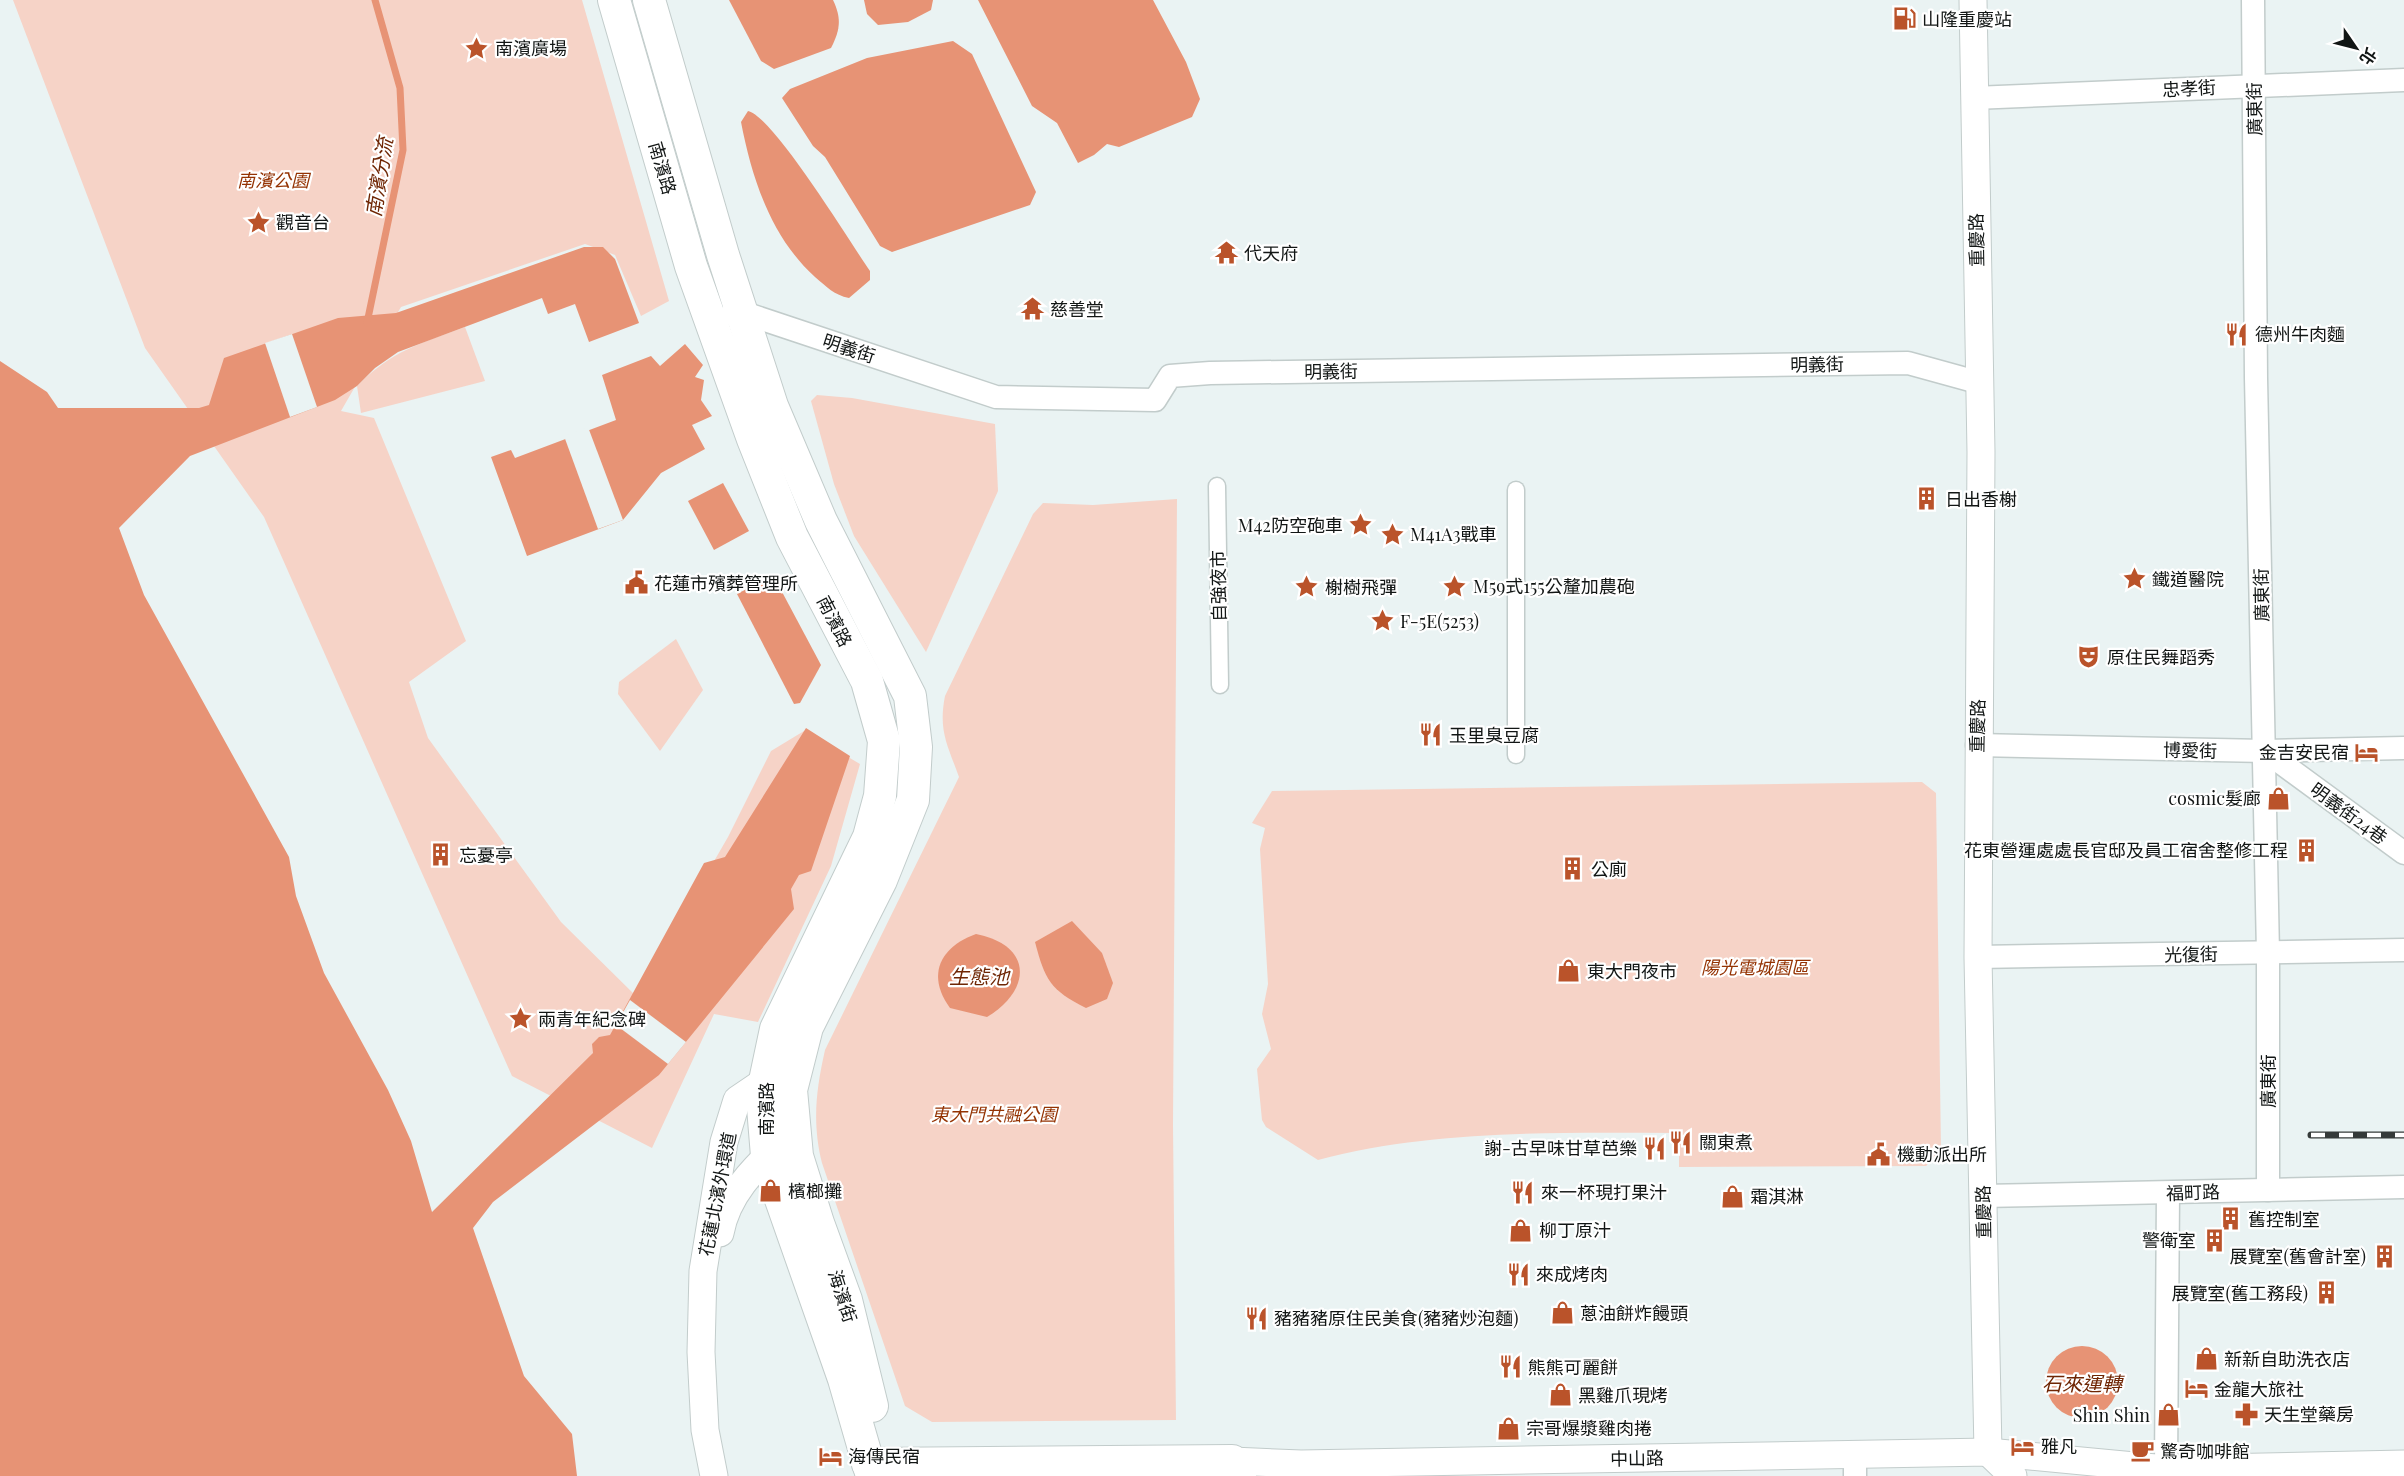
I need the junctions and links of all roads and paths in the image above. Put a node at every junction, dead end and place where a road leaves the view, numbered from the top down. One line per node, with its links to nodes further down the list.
1 (614, 0): 9 (main road, 南濱路)
2 (649, 0): 8 (main road, 南濱路)
3 (1973, 0): 7 (street, 重慶路)
4 (2253, 0): 6 (street, 廣東街)
5 (2404, 80): 6 (street, 忠孝街)
6 (2254, 84): 7 (street, 忠孝街); 16 (street, 廣東街)
7 (1974, 98): 10 (street, 重慶路)
8 (741, 312): 9 (street); 10 (street, 明義街); 23 (main road, 南濱路)
9 (711, 321): 22 (main road, 南濱路)
10 (1977, 382): 14 (street, 重慶路)
11 (1217, 486): 13 (street, 自強夜市)
12 (1516, 490): 17 (street)
13 (1220, 685)
14 (1977, 745): 16 (street, 博愛街); 21 (street, 重慶路)
15 (2404, 748): 16 (street, 博愛街)
16 (2265, 751): 18 (street, 明義街24巷); 20 (street, 廣東街)
17 (1516, 756)
18 (2404, 853)
19 (2404, 950): 20 (street, 光復街)
20 (2268, 953): 21 (street, 光復街); 26 (street, 廣東街)
21 (1978, 957): 28 (street, 重慶路)
22 (765, 1081): 24 (main road, 南濱路); 29 (street, 花蓮北濱外環道)
23 (793, 1131): 24 (street, 花蓮北濱外環道); 37 (main road, 海濱街)
24 (773, 1177): 29 (street, 花蓮北濱外環道); 37 (main road, 海濱街)
25 (2404, 1187): 26 (street, 福町路)
26 (2268, 1190): 27 (street, 福町路)
27 (2168, 1193): 28 (street, 福町路); 36 (street)
28 (1982, 1196): 30 (street, 重慶路)
29 (703, 1323): 38 (street, 花蓮北濱外環道)
30 (1992, 1464): 32 (street, 中山路); 36 (street, 中山路); 39 (street)
31 (2404, 1464): 36 (street, 中山路)
32 (1855, 1465): 35 (street, 中山路)
33 (1098, 1468): 34 (main road, 中山路); 37 (main road, 中山路)
34 (1236, 1468): 35 (street, 中山路)
35 (1450, 1468)
36 (2166, 1469)
37 (870, 1470)
38 (714, 1476)
39 (2013, 1476)

